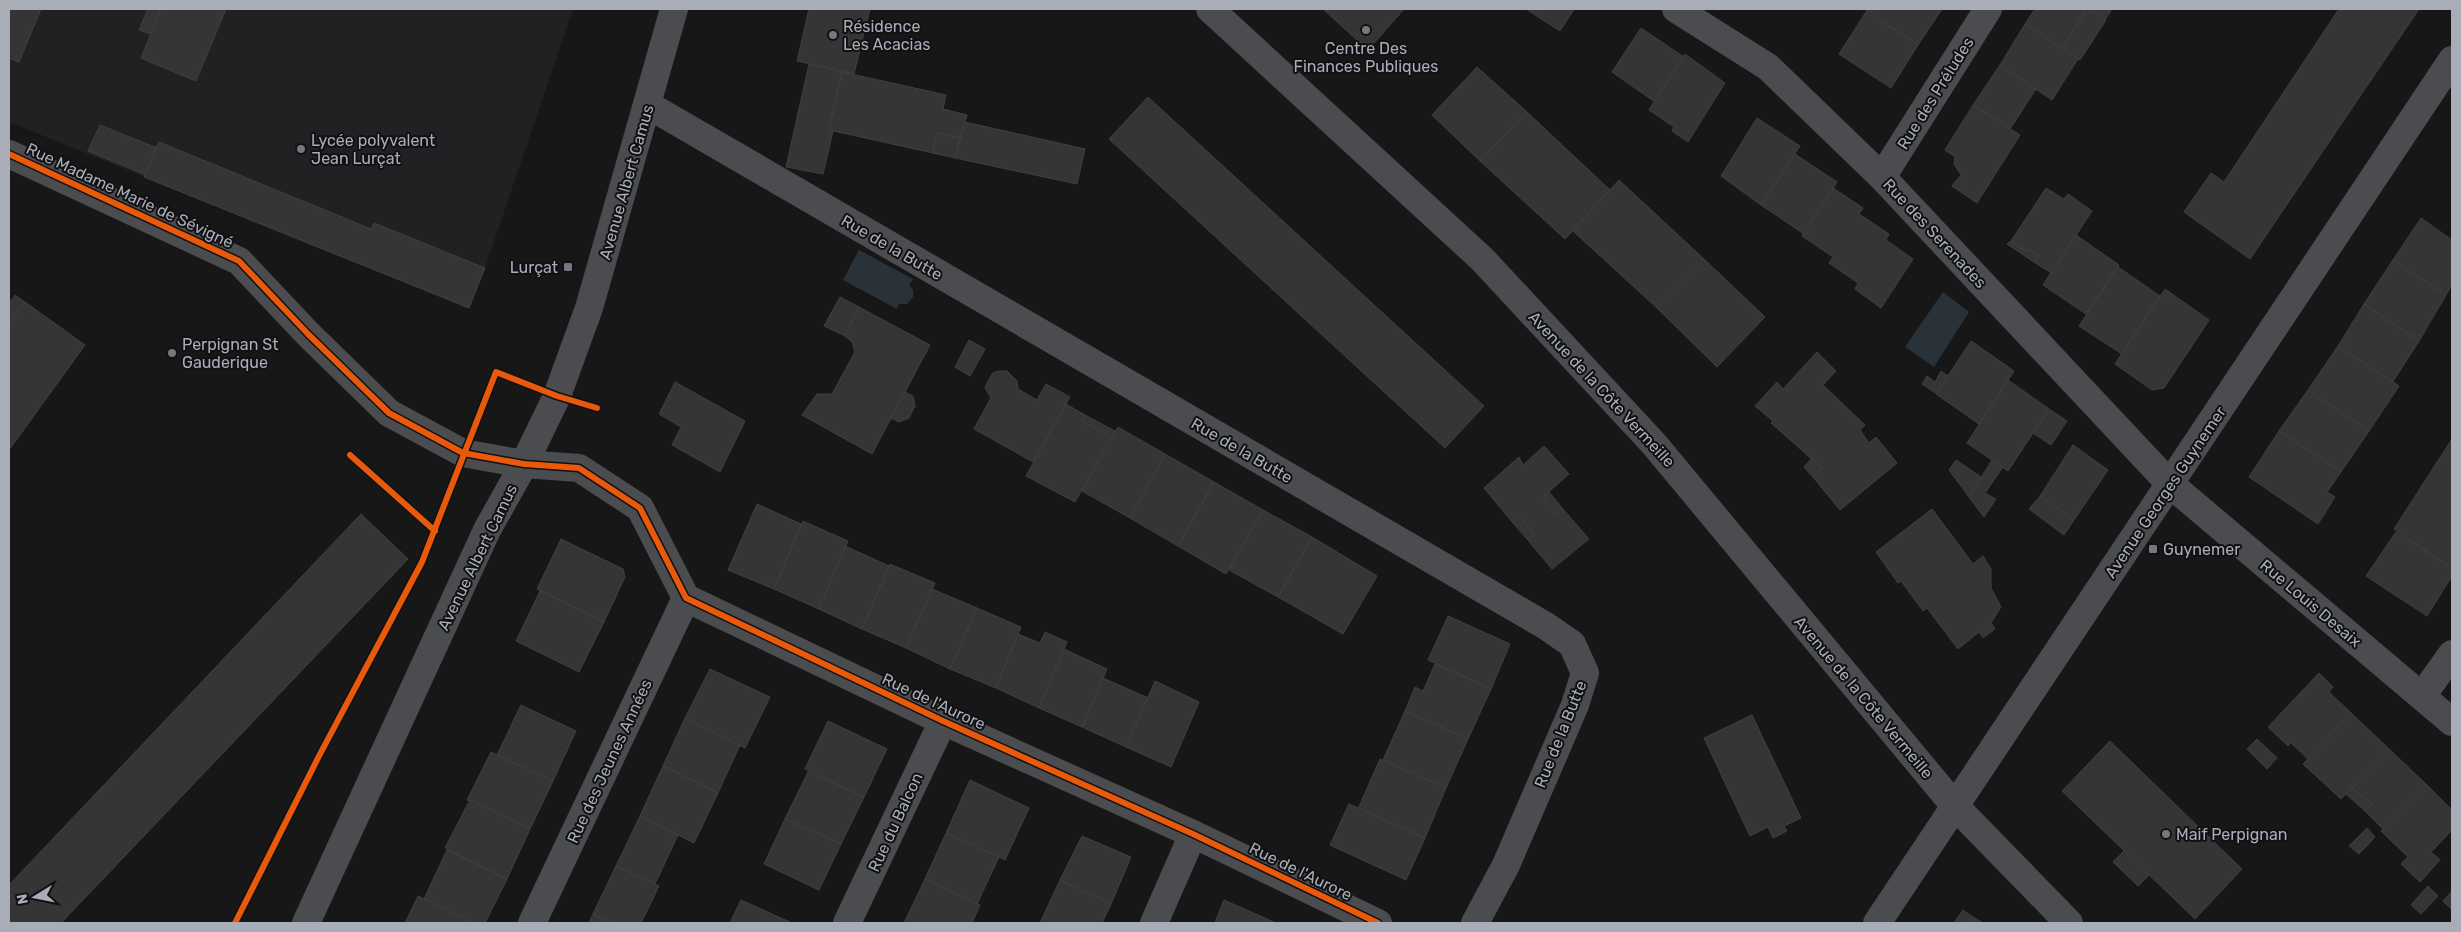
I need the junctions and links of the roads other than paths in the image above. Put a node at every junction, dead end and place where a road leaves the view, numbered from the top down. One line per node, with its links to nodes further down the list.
1 (674, 9): 6 (street, Avenue Albert Camus)
2 (1210, 9): 16 (street, Avenue de la Côte Vermeille)
3 (1676, 9): 8 (street, Rue des Serenades)
4 (1988, 9): 8 (street, Rue des Préludes)
5 (2452, 60): 10 (street, Avenue Georges Guynemer)
6 (648, 105): 9 (street, Avenue Albert Camus); 23 (street, Rue de la Butte)
7 (9, 154): 9 (street, Rue Madame Marie de Sévigné)
8 (1882, 176): 10 (street, Rue des Serenades)
9 (524, 464): 11 (street); 18 (street, Avenue Albert Camus)
10 (2170, 484): 13 (street, Rue Louis Desaix); 16 (street, Avenue Georges Guynemer)
11 (686, 598): 14 (street, Rue de l'Aurore); 19 (street, Rue des Jeunes Années)
12 (2452, 654): 13 (street)
13 (2422, 696): 15 (street, Rue Louis Desaix)
14 (943, 721): 17 (street, Rue de l'Aurore); 20 (street, Rue du Balcon)
15 (2452, 722)
16 (1954, 805): 24 (street, Avenue Georges Guynemer); 25 (street, Avenue de la Côte Vermeille)
17 (1194, 834): 21 (street); 22 (street, Rue de l'Aurore)
18 (306, 923)
19 (532, 923)
20 (847, 923)
21 (1154, 923)
22 (1378, 923)
23 (1475, 923)
24 (1877, 923)
25 (2069, 923)

